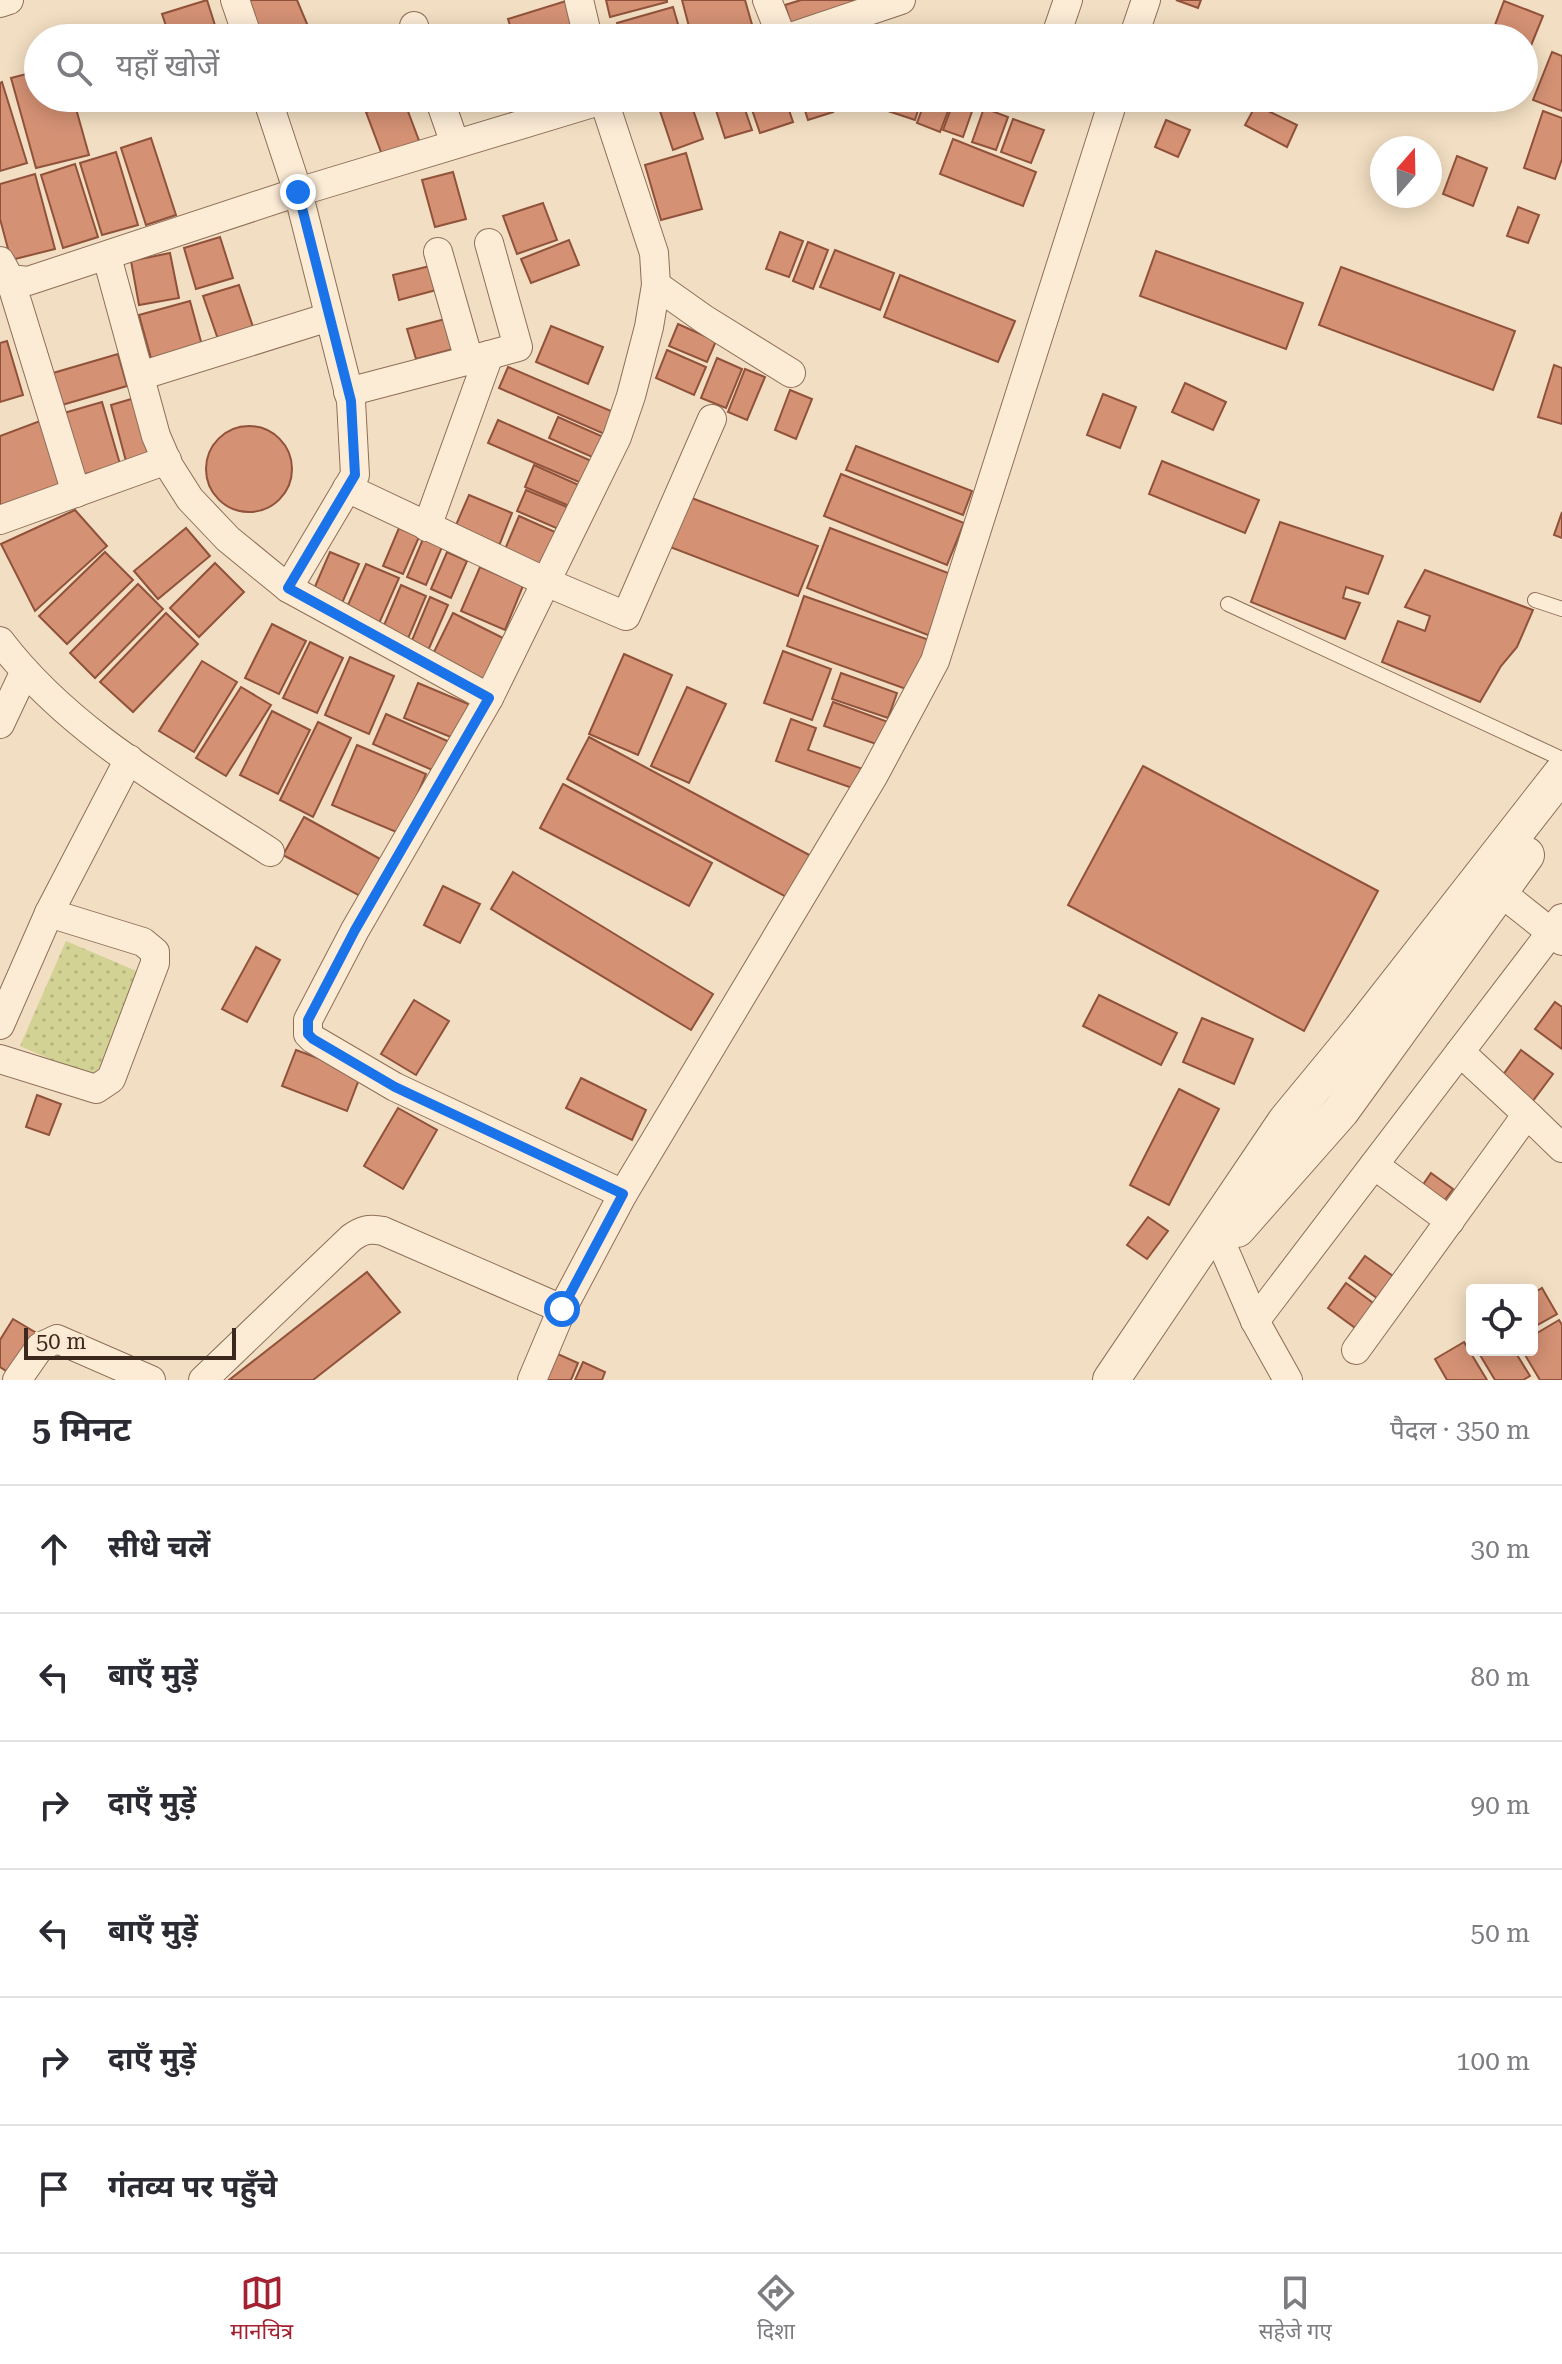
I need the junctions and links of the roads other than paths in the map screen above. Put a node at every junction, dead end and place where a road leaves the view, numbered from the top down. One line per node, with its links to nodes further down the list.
1 (9, 0): 8 (street)
2 (235, 0): 9 (street)
3 (579, 0): 10 (street)
4 (767, 0): 11 (street)
5 (901, 0): 12 (street)
6 (1068, 0): 13 (street)
7 (1146, 0): 14 (street)
8 (0, 3)
9 (243, 24)
10 (585, 24)
11 (778, 24)
12 (831, 24)
13 (1060, 24)
14 (1138, 24)
15 (272, 112): 21 (street)
16 (444, 112): 20 (street)
17 (562, 112): 20 (street)
18 (609, 112): 26 (street)
19 (1110, 112): 61 (street)
20 (455, 144): 21 (street)
21 (298, 192): 24 (street); 27 (street)
22 (489, 243): 28 (street)
23 (438, 252): 28 (street)
24 (107, 257): 25 (street); 30 (street)
25 (5, 270): 35 (street)
26 (656, 285): 29 (street); 38 (street)
27 (329, 317): 30 (street); 31 (street)
28 (479, 358): 31 (street); 37 (street)
29 (791, 373)
30 (140, 376): 33 (street)
31 (348, 392): 34 (street)
32 (712, 419): 38 (street)
33 (167, 460): 35 (street); 39 (street)
34 (347, 488): 37 (street); 39 (street)
35 (76, 493): 36 (street)
36 (0, 520)
37 (427, 527): 38 (street)
38 (546, 582): 45 (street)
39 (288, 588): 45 (street)
40 (1535, 600): 42 (lane)
41 (1228, 604): 48 (lane)
42 (1562, 609)
43 (0, 641): 44 (street)
44 (24, 673): 46 (street); 47 (street)
45 (489, 698): 61 (street)
46 (0, 724)
47 (129, 759): 51 (street); 53 (street)
48 (1562, 759)
49 (1562, 773): 63 (street)
50 (1562, 806): 52 (street)
51 (270, 852)
52 (1499, 891): 54 (street); 63 (street)
53 (49, 913): 55 (street); 57 (street)
54 (1558, 930): 56 (street)
55 (0, 1025)
56 (1460, 1052): 58 (street); 60 (street)
57 (0, 1059)
58 (1530, 1117): 59 (street); 62 (street)
59 (1562, 1148)
60 (1374, 1165): 62 (street); 65 (street)
61 (623, 1194): 64 (street)
62 (1450, 1221): 66 (street)
63 (1219, 1237): 65 (street); 71 (street); 72 (street)
64 (562, 1309): 69 (street); 70 (street)
65 (1255, 1321): 73 (street)
66 (1356, 1350)
67 (17, 1380): 68 (street)
68 (151, 1380)
69 (203, 1380)
70 (532, 1380)
71 (1111, 1380)
72 (1135, 1380)
73 (1288, 1380)

